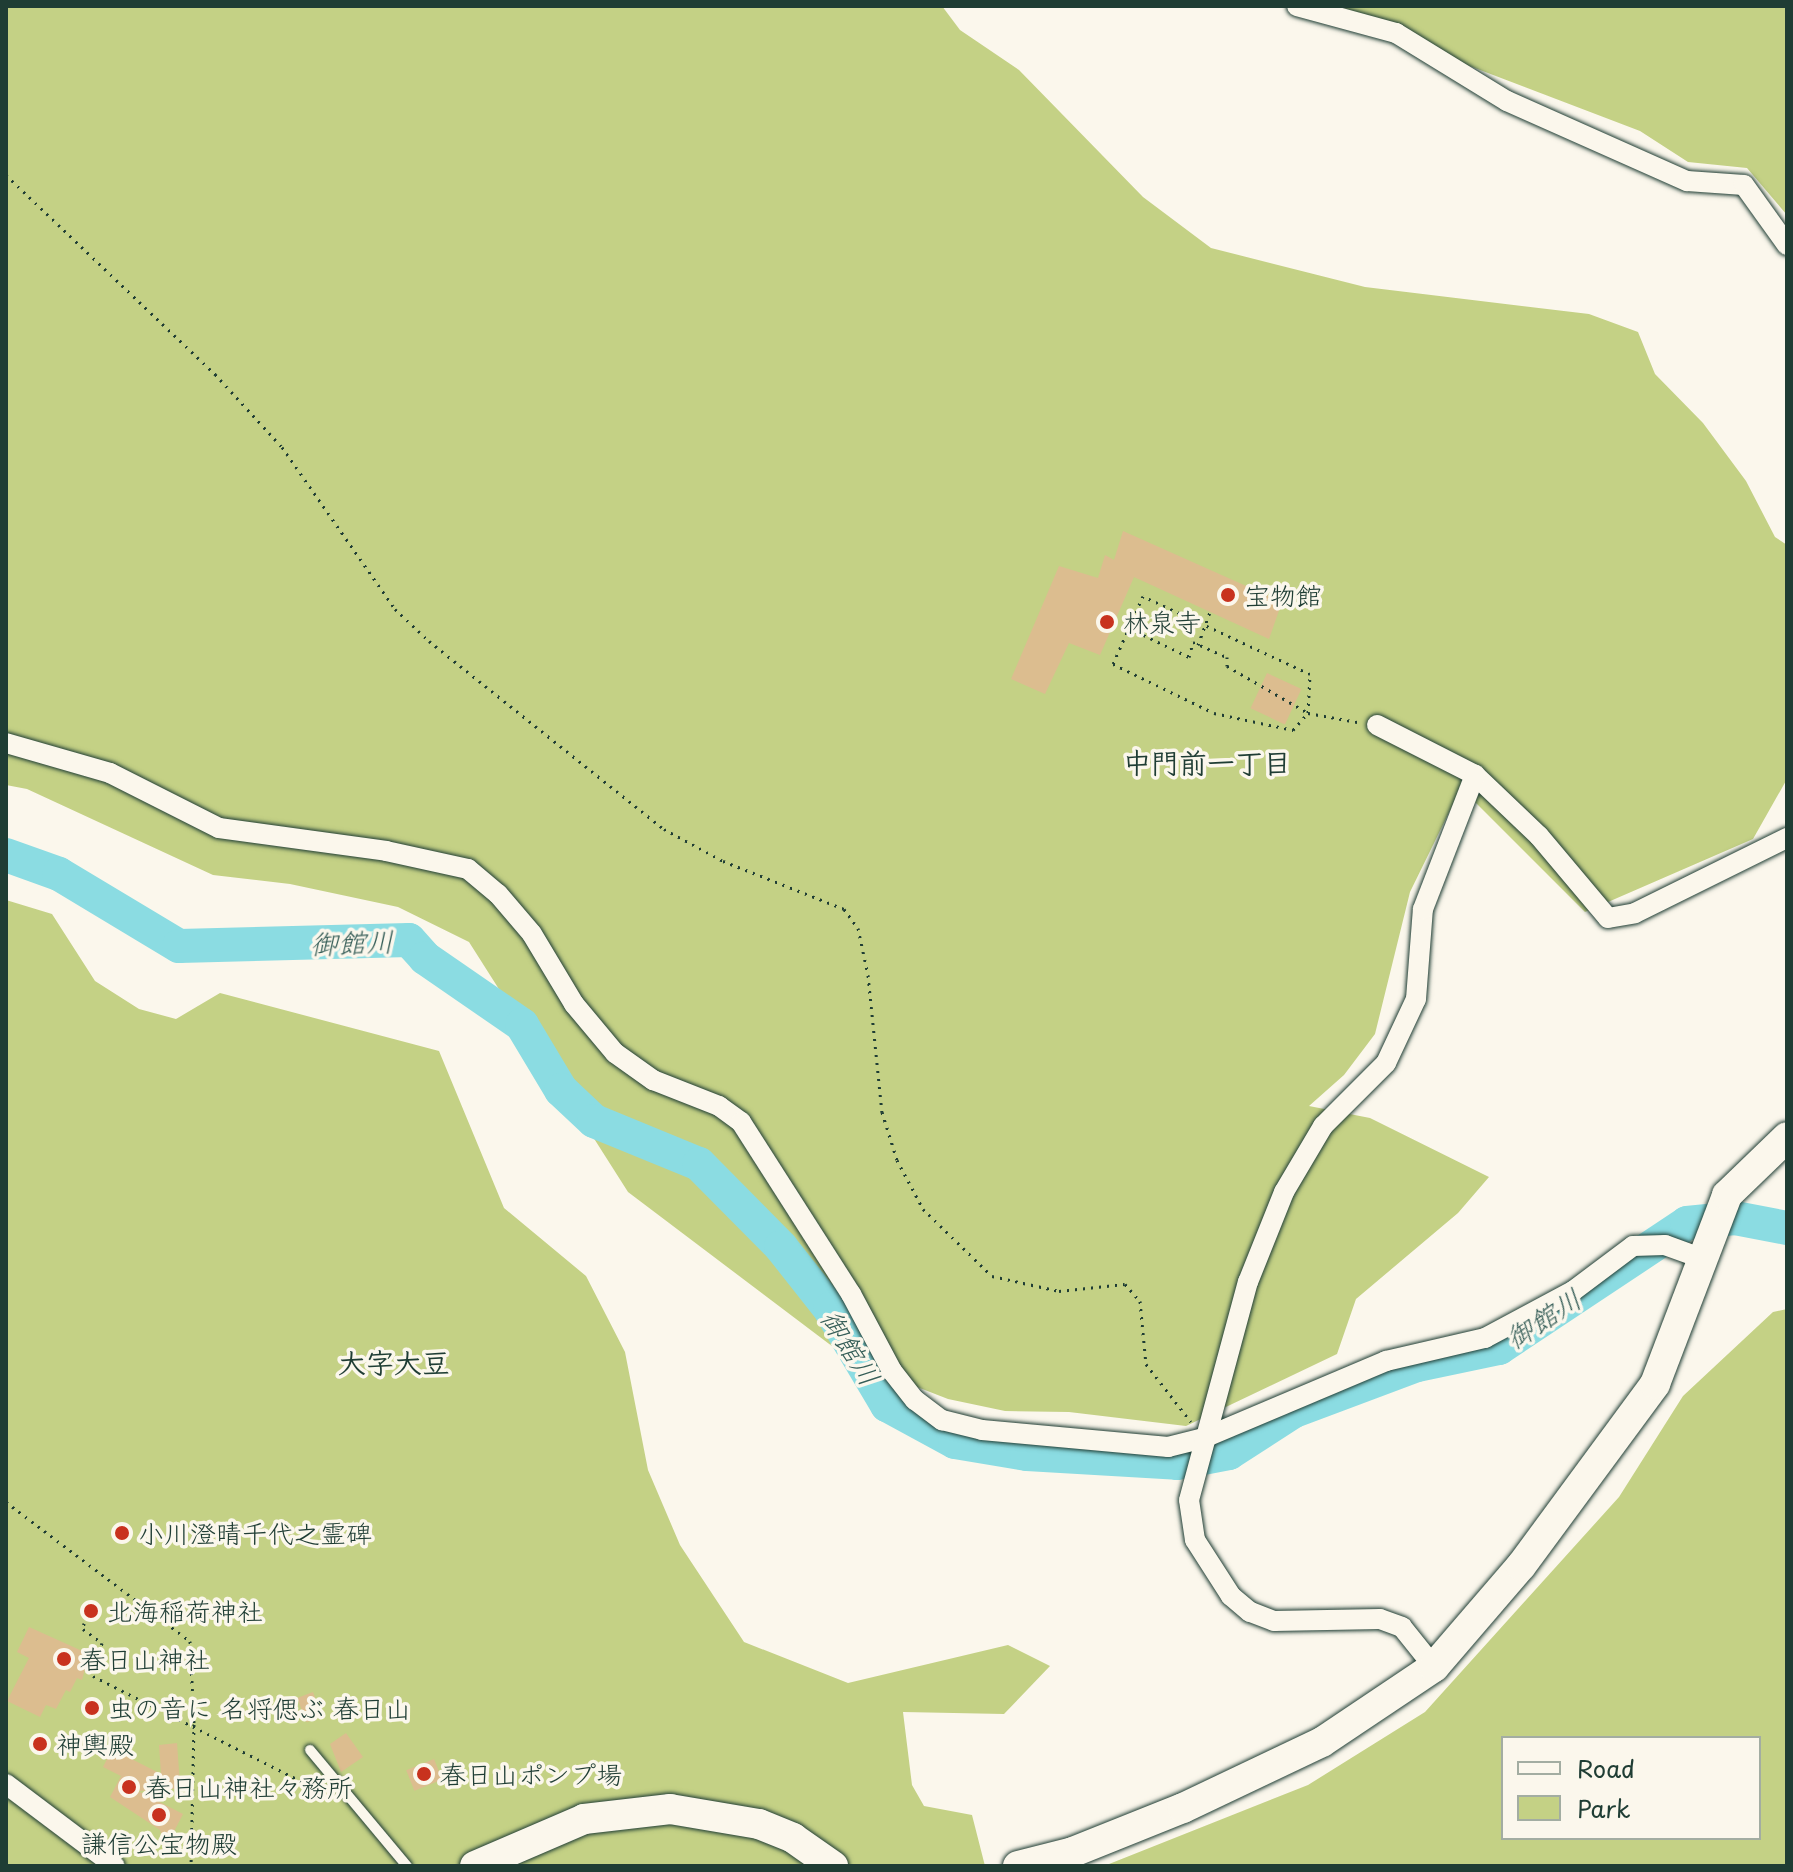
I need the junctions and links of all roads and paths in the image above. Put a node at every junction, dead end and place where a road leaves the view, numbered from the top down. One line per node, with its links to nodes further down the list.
1 (1297, 6): 3 (street)
2 (6, 175): 14 (path)
3 (1787, 245)
4 (1210, 612): 6 (path)
5 (1129, 628): 6 (path); 7 (path); 7 (path)
6 (1198, 645): 7 (path)
7 (1308, 713): 8 (path)
8 (1377, 725): 10 (street)
9 (6, 743): 14 (street)
10 (1475, 775): 11 (street); 14 (street)
11 (1787, 838)
12 (1787, 1137): 13 (main road)
13 (1700, 1258): 14 (street); 17 (main road)
14 (1204, 1438): 17 (street)
15 (6, 1502): 18 (path)
16 (84, 1623): 18 (path)
17 (1434, 1667): 27 (main road)
18 (194, 1724): 21 (path); 23 (path)
19 (310, 1750): 24 (lane)
20 (6, 1784): 22 (street)
21 (327, 1793)
22 (115, 1866)
23 (191, 1866)
24 (407, 1866)
25 (475, 1866): 26 (main road)
26 (833, 1866)
27 (1018, 1866)

